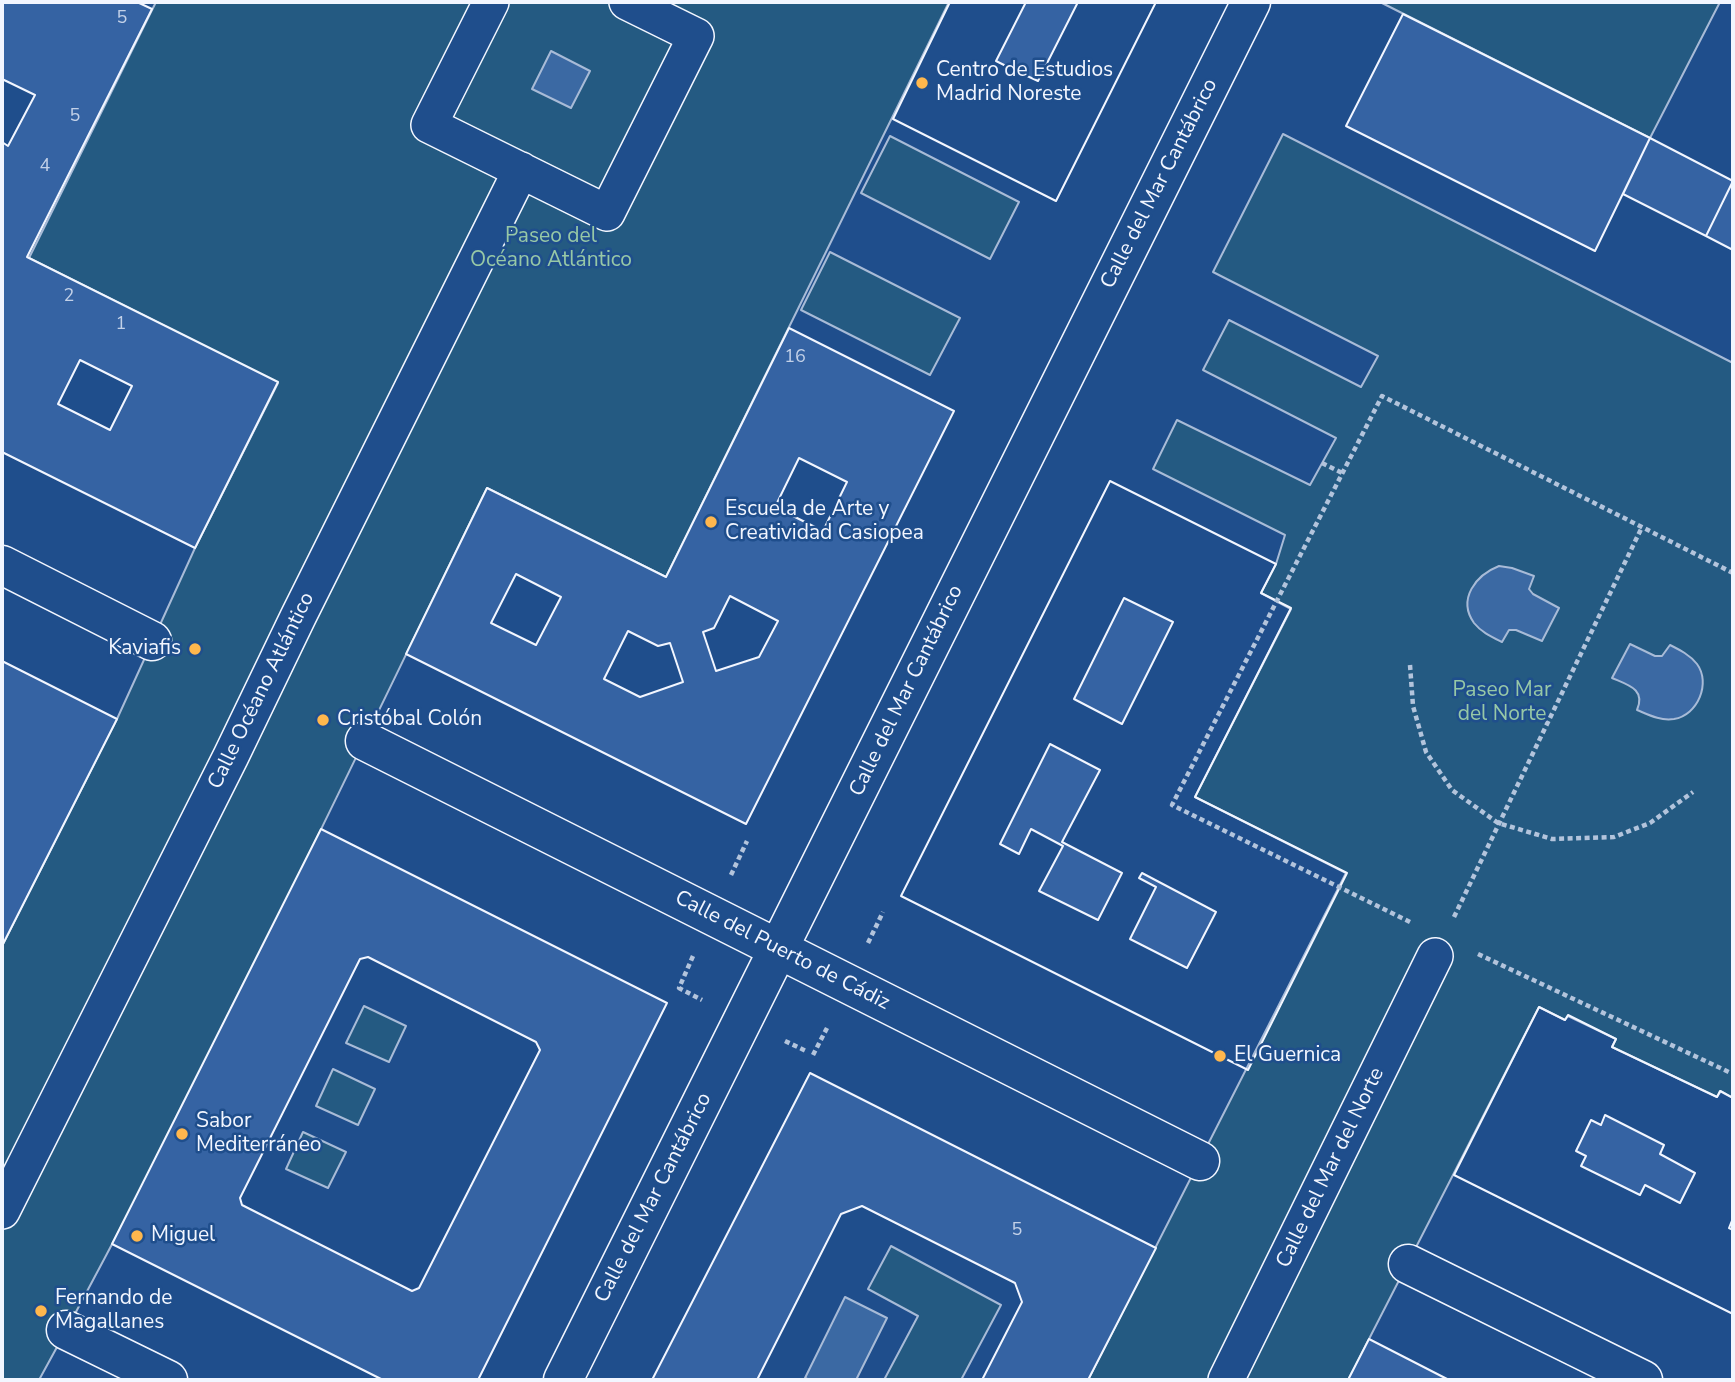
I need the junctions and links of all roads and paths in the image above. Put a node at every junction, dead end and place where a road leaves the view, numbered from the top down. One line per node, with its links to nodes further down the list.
1 (491, 2): 4 (street)
2 (627, 2): 4 (street)
3 (1251, 2): 16 (street, Calle del Mar Cantábrico)
4 (521, 170): 19 (street, Calle Océano Atlántico)
5 (1322, 463): 6 (path)
6 (1344, 474): 7 (path); 15 (path)
7 (1642, 527): 9 (path); 14 (path)
8 (2, 565): 10 (street)
9 (1733, 573)
10 (152, 641)
11 (1410, 665): 14 (path)
12 (365, 741): 16 (street, Calle del Puerto de Cádiz)
13 (1693, 792): 14 (path)
14 (1498, 823): 15 (path)
15 (1439, 947): 17 (path); 24 (street, Calle del Mar del Norte)
16 (778, 949): 18 (street, Calle del Puerto de Cádiz); 23 (street, Calle del Mar Cantábrico)
17 (1733, 1074)
18 (1200, 1161)
19 (2, 1211)
20 (1408, 1264): 25 (street)
21 (66, 1330): 22 (street)
22 (167, 1380)
23 (563, 1380)
24 (1226, 1380)
25 (1643, 1380)

